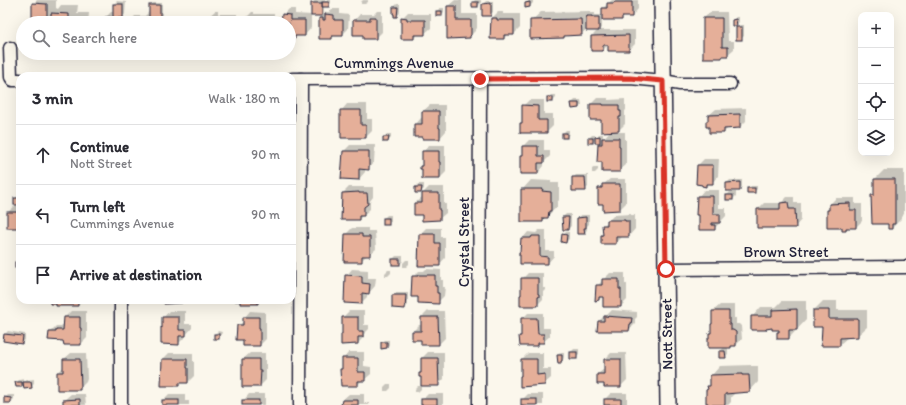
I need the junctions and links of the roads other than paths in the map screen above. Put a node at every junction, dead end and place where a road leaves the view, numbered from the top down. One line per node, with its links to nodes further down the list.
1 (662, 0): 6 (street, Nott Street)
2 (10, 48): 5 (street)
3 (296, 79): 4 (street, Cummings Avenue); 12 (street)
4 (480, 79): 6 (street, Cummings Avenue); 13 (street, Crystal Street)
5 (16, 80)
6 (663, 81): 7 (street, Cummings Avenue); 9 (street, Nott Street)
7 (730, 84)
8 (906, 267): 9 (street, Brown Street)
9 (666, 269): 14 (street, Nott Street)
10 (121, 304): 11 (street)
11 (121, 405)
12 (300, 405)
13 (479, 405)
14 (668, 405)

